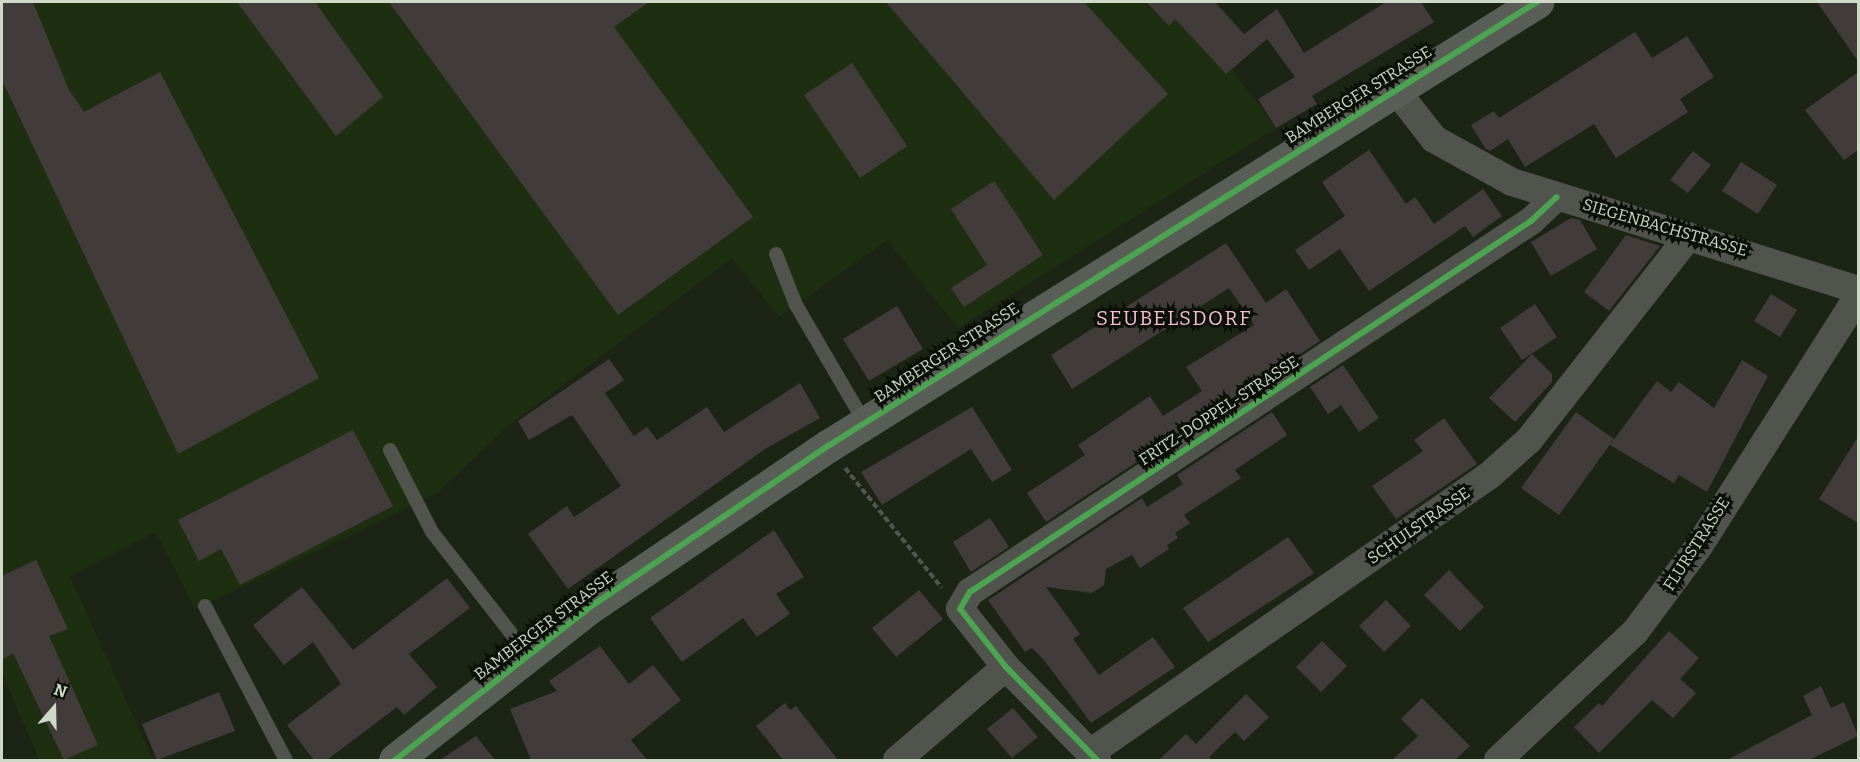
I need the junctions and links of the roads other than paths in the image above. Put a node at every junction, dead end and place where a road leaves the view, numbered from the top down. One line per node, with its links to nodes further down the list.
1 (1537, 2): 2 (street, BAMBERGER STRASSE)
2 (1395, 89): 3 (street, SIEGENBACHSTRASSE); 8 (street, BAMBERGER STRASSE)
3 (1557, 197): 4 (street, SIEGENBACHSTRASSE); 12 (street, FRITZ-DOPPEL-STRASSE)
4 (1689, 236): 6 (street, SIEGENBACHSTRASSE); 13 (street, SCHULSTRASSE)
5 (776, 255): 8 (lane)
6 (1858, 290)
7 (1858, 296): 17 (street, FLURSTRASSE)
8 (865, 423): 11 (street, BAMBERGER STRASSE)
9 (390, 450): 11 (lane)
10 (205, 606): 14 (lane)
11 (528, 655): 15 (street, BAMBERGER STRASSE)
12 (1006, 667): 13 (street); 16 (street)
13 (1093, 757)
14 (286, 760)
15 (395, 760)
16 (897, 760)
17 (1498, 760)

